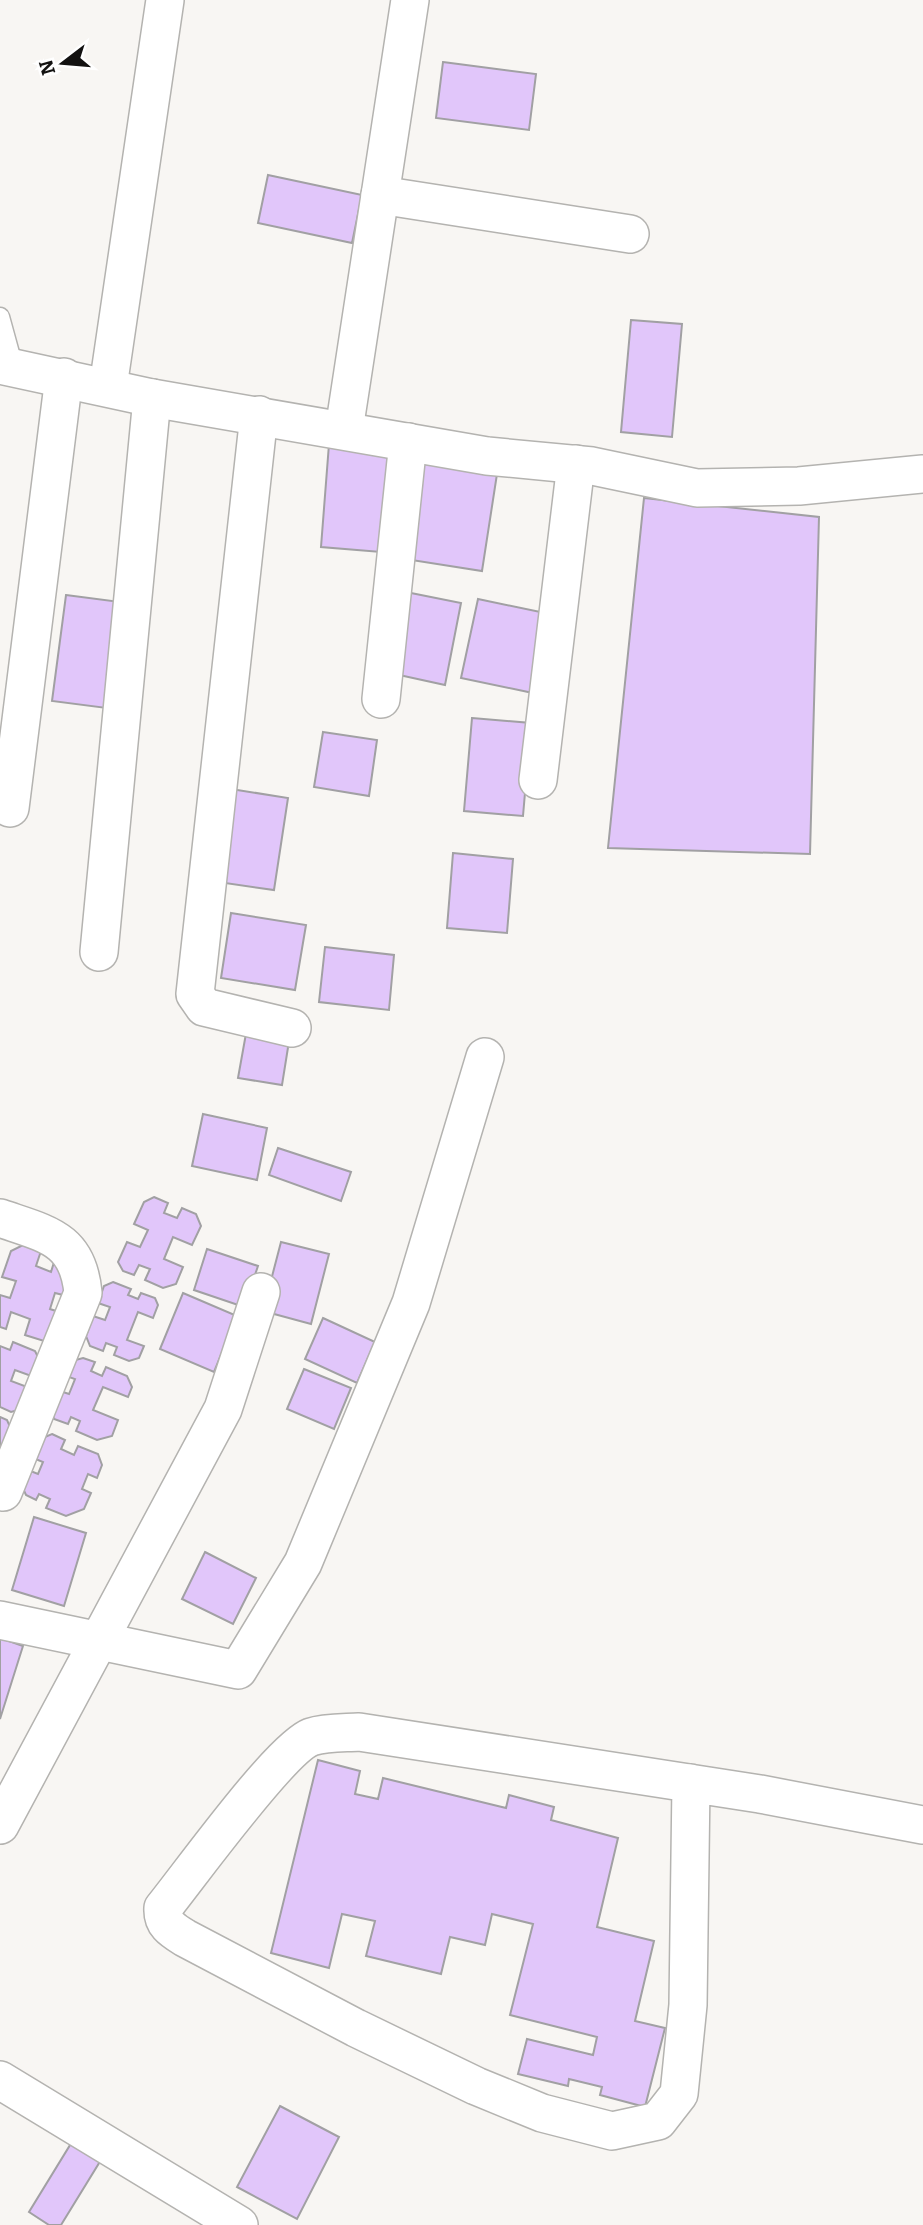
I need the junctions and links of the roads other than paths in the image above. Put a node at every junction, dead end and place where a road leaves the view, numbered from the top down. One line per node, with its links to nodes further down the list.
1 (165, 0): 8 (street)
2 (410, 0): 3 (street)
3 (380, 195): 4 (street); 11 (street)
4 (630, 234)
5 (0, 317): 6 (lane)
6 (7, 366): 7 (street)
7 (64, 377): 8 (street); 17 (street)
8 (108, 387): 9 (street)
9 (152, 398): 10 (street); 18 (street)
10 (259, 415): 11 (street); 19 (street)
11 (344, 430): 12 (street)
12 (408, 442): 13 (street); 15 (street)
13 (576, 464): 14 (street); 16 (street)
14 (923, 474)
15 (381, 699)
16 (538, 780)
17 (10, 808)
18 (99, 952)
19 (292, 1028)
20 (485, 1057): 25 (street)
21 (2, 1225): 23 (street)
22 (261, 1292): 25 (street)
23 (3, 1492)
24 (0, 1620): 25 (street)
25 (98, 1640): 27 (street)
26 (691, 1783): 26 (street); 28 (street)
27 (0, 1825)
28 (923, 1825)
29 (0, 2080): 30 (street)
30 (239, 2225)

